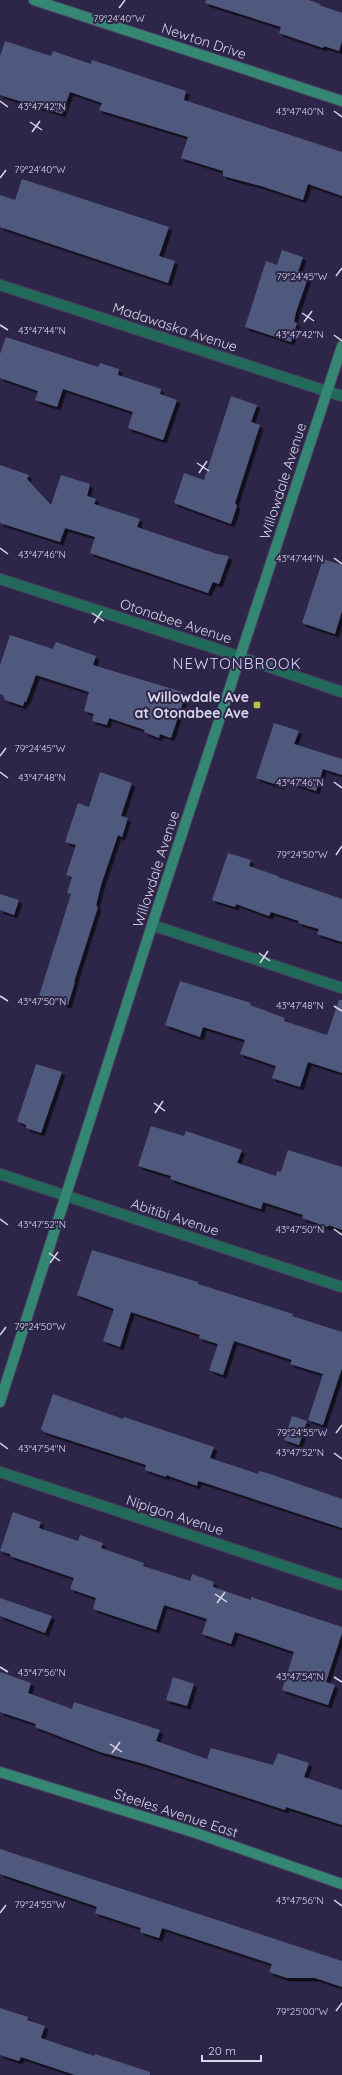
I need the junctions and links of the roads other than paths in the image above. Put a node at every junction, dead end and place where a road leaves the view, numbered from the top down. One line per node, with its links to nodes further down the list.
1 (34, 0): 2 (street, Newton Drive)
2 (342, 101)
3 (0, 285): 5 (street, Madawaska Avenue)
4 (342, 346): 5 (street, Willowdale Avenue)
5 (327, 391): 6 (street, Madawaska Avenue); 8 (street, Willowdale Avenue)
6 (342, 396)
7 (0, 579): 8 (street, Otonabee Avenue)
8 (240, 658): 9 (street, Otonabee Avenue); 10 (street, Willowdale Avenue)
9 (342, 692)
10 (152, 925): 11 (street); 13 (street, Willowdale Avenue)
11 (342, 988)
12 (0, 1174): 13 (street, Abitibi Avenue)
13 (65, 1196): 14 (street, Abitibi Avenue); 15 (street, Willowdale Avenue)
14 (342, 1287)
15 (0, 1402)
16 (0, 1472): 17 (street, Nipigon Avenue)
17 (342, 1584)
18 (0, 1772): 19 (street, Steeles Avenue East)
19 (342, 1884)

